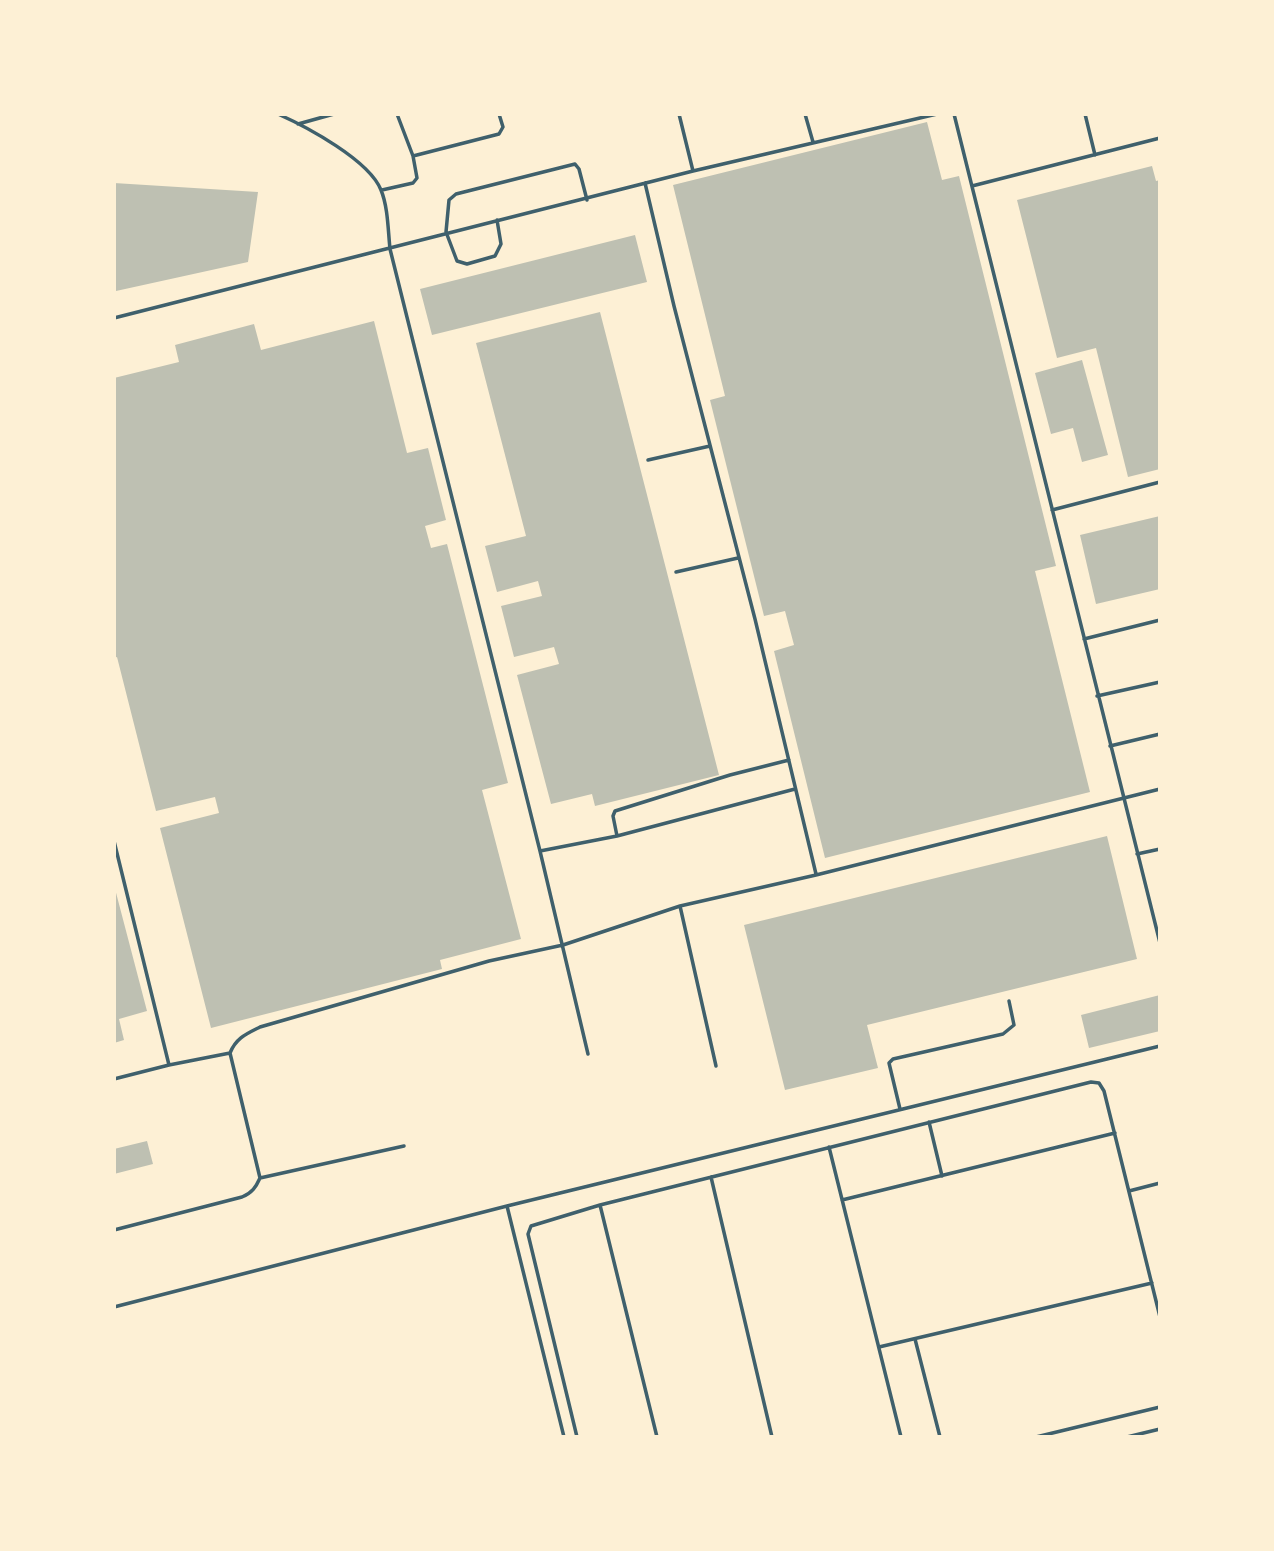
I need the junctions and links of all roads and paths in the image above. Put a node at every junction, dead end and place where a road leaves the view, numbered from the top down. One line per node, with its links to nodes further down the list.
1 (278, 114): 10 (lane)
2 (334, 114): 10 (lane)
3 (397, 114): 14 (lane)
4 (499, 114): 14 (lane)
5 (679, 114): 15 (lane)
6 (805, 114): 12 (lane)
7 (937, 114): 12 (lane)
8 (954, 114): 17 (lane)
9 (1085, 114): 13 (lane)
10 (299, 124): 18 (lane)
11 (1160, 138): 13 (lane)
12 (813, 143): 15 (lane)
13 (1095, 155): 17 (lane)
14 (413, 156): 18 (lane)
15 (693, 171): 16 (lane)
16 (645, 183): 19 (lane); 24 (lane)
17 (972, 187): 27 (lane)
18 (381, 190): 22 (lane)
19 (587, 200): 20 (lane); 21 (lane)
20 (497, 220): 21 (lane); 21 (lane)
21 (446, 232): 22 (lane)
22 (390, 249): 23 (lane); 43 (lane)
23 (114, 318)
24 (710, 446): 25 (lane); 28 (lane)
25 (648, 460)
26 (1160, 482): 27 (lane)
27 (1052, 510): 31 (lane)
28 (738, 558): 29 (lane); 36 (lane)
29 (676, 572)
30 (1160, 620): 31 (lane)
31 (1084, 639): 33 (lane)
32 (1160, 681): 33 (lane)
33 (1097, 696): 35 (lane)
34 (1160, 734): 35 (lane)
35 (1110, 746): 39 (lane)
36 (789, 760): 37 (lane); 40 (lane)
37 (795, 789): 40 (lane); 45 (lane)
38 (1160, 789): 39 (lane)
39 (1122, 798): 44 (lane); 45 (lane)
40 (617, 836): 43 (lane)
41 (114, 841): 53 (lane)
42 (1160, 849): 44 (lane)
43 (540, 850): 48 (lane)
44 (1137, 854): 47 (lane)
45 (816, 875): 46 (lane)
46 (680, 906): 48 (lane); 54 (lane)
47 (1160, 943)
48 (563, 945): 51 (lane); 52 (lane)
49 (1009, 1001): 56 (lane)
50 (1160, 1046): 56 (lane)
51 (230, 1053): 53 (lane); 63 (lane)
52 (587, 1054)
53 (169, 1065): 55 (lane)
54 (716, 1066)
55 (114, 1079)
56 (900, 1109): 68 (lane)
57 (929, 1122): 58 (lane); 60 (lane); 61 (lane)
58 (1115, 1133): 61 (lane); 65 (lane)
59 (404, 1146): 63 (lane)
60 (829, 1147): 62 (lane); 66 (lane)
61 (942, 1176): 66 (lane)
62 (710, 1177): 67 (lane); 80 (lane)
63 (260, 1178): 69 (lane)
64 (1160, 1183): 65 (lane)
65 (1129, 1191): 70 (lane)
66 (842, 1200): 74 (lane)
67 (600, 1205): 78 (lane); 79 (lane)
68 (507, 1206): 71 (lane); 77 (lane)
69 (114, 1230)
70 (1152, 1283): 72 (lane); 73 (lane)
71 (114, 1307)
72 (1160, 1317)
73 (915, 1339): 74 (lane); 82 (lane)
74 (879, 1348): 81 (lane)
75 (1160, 1407): 83 (lane)
76 (1160, 1429): 84 (lane)
77 (564, 1437)
78 (577, 1437)
79 (657, 1437)
80 (772, 1437)
81 (901, 1437)
82 (940, 1437)
83 (1037, 1437)
84 (1127, 1437)

